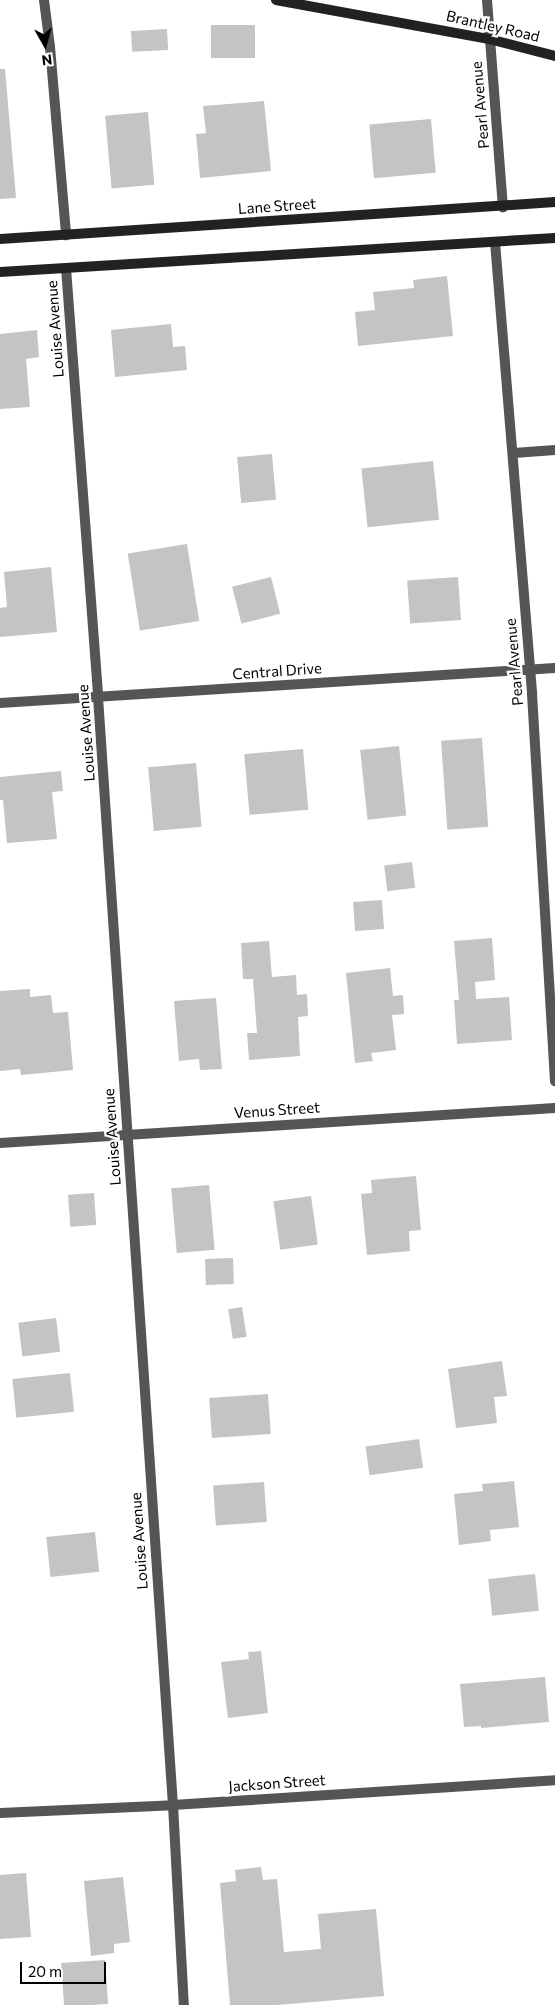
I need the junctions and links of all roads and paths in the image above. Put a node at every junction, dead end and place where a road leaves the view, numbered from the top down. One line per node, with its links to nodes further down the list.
1 (44, 0): 8 (street)
2 (276, 0): 4 (main road, Brantley Road)
3 (487, 0): 4 (street, Pearl Avenue)
4 (489, 38): 5 (main road, Brantley Road); 7 (street, Pearl Avenue)
5 (555, 56)
6 (555, 202): 7 (main road, Lane Street)
7 (503, 207): 8 (main road, Lane Street)
8 (66, 235): 10 (main road, Lane Street)
9 (555, 238): 11 (main road)
10 (0, 239)
11 (495, 242): 12 (main road); 15 (street, Pearl Avenue)
12 (66, 268): 13 (main road); 18 (street, Louise Avenue)
13 (0, 272)
14 (555, 450): 15 (street)
15 (514, 454): 17 (street, Pearl Avenue)
16 (555, 668): 17 (street, Central Drive)
17 (529, 670): 18 (street, Central Drive); 20 (street, Pearl Avenue)
18 (98, 697): 19 (street, Central Drive); 22 (street, Louise Avenue)
19 (0, 702)
20 (555, 1081)
21 (555, 1108): 22 (street, Venus Street)
22 (127, 1134): 23 (street, Venus Street); 25 (street, Louise Avenue)
23 (0, 1143)
24 (555, 1780): 25 (street, Jackson Street)
25 (173, 1805): 26 (street, Jackson Street); 27 (street, Louise Avenue)
26 (0, 1813)
27 (184, 2005)

